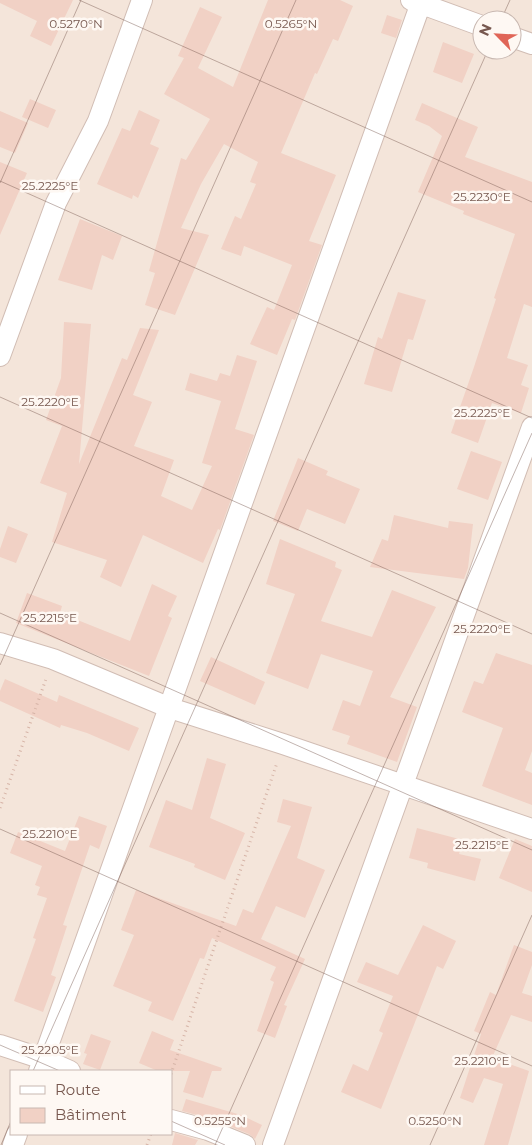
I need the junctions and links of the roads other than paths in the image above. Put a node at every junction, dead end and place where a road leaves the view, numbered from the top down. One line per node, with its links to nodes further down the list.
1 (142, 0): 4 (street)
2 (418, 1): 3 (street); 7 (street)
3 (472, 22)
4 (0, 356)
5 (532, 427): 8 (street)
6 (0, 643): 7 (street)
7 (170, 708): 8 (street); 11 (street)
8 (402, 784): 9 (street); 15 (street)
9 (532, 829)
10 (0, 1045): 11 (street)
11 (41, 1065): 12 (street)
12 (65, 1070)
13 (172, 1120): 14 (street)
14 (245, 1145)
15 (273, 1145)

